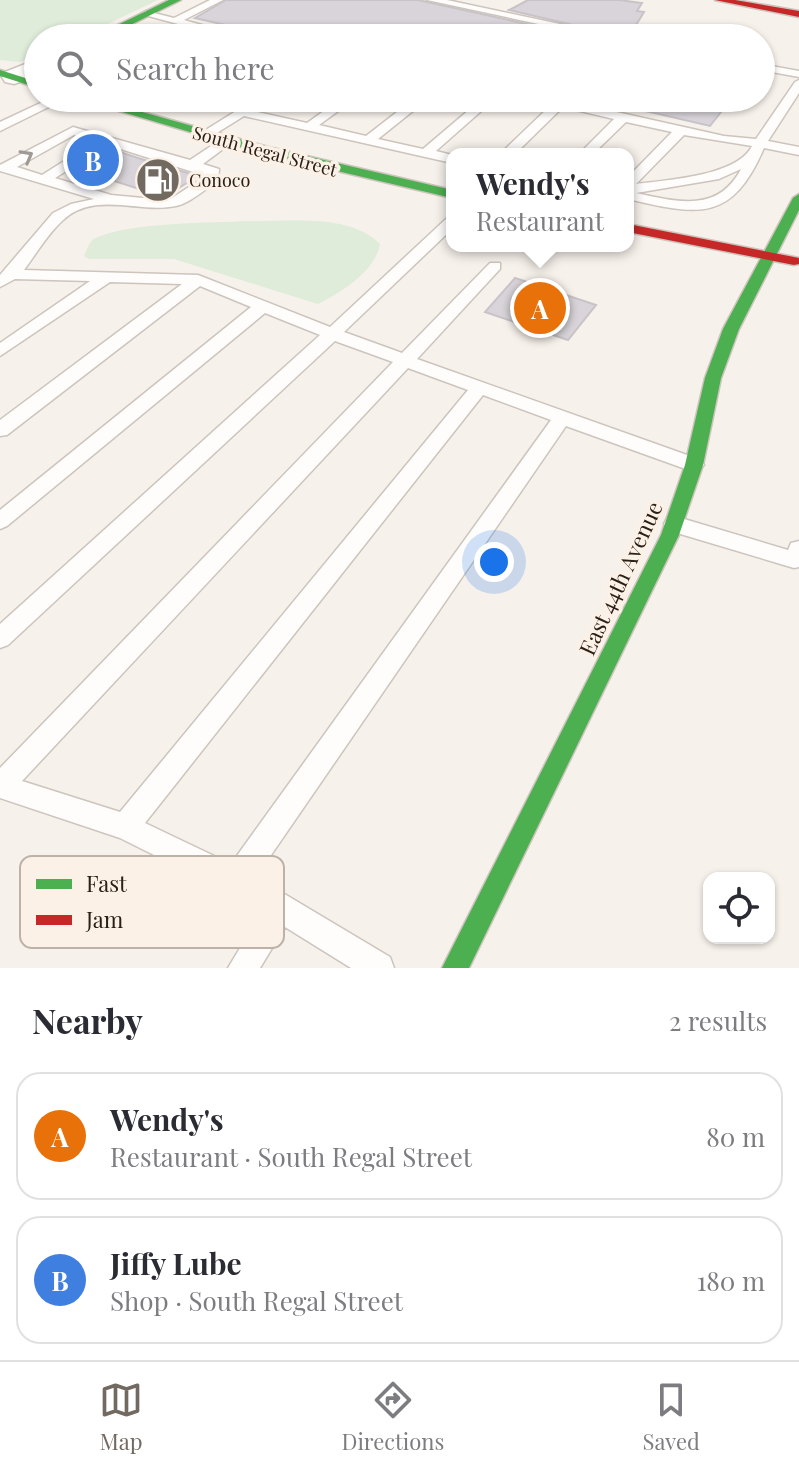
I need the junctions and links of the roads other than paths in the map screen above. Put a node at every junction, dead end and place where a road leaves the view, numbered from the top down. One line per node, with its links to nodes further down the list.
1 (176, 0): 5 (street)
2 (218, 0): 7 (lane)
3 (432, 0): 10 (lane)
4 (720, 0): 6 (street)
5 (146, 14): 7 (lane); 8 (street)
6 (799, 14)
7 (175, 21): 9 (lane)
8 (125, 24)
9 (187, 24)
10 (551, 24)
11 (775, 70): 12 (lane)
12 (799, 74)
13 (799, 84): 30 (lane)
14 (32, 112): 24 (lane)
15 (125, 112): 26 (street, South Regal Street)
16 (242, 112): 23 (lane); 26 (lane)
17 (330, 112): 23 (lane)
18 (405, 112): 27 (lane)
19 (474, 112): 34 (lane)
20 (551, 112): 31 (lane)
21 (600, 112): 22 (lane)
22 (623, 117): 25 (lane); 32 (lane)
23 (310, 126): 27 (lane)
24 (0, 127)
25 (681, 130): 30 (lane); 39 (lane)
26 (202, 136): 29 (street, South Regal Street)
27 (370, 139): 34 (lane)
28 (107, 140): 37 (lane); 38 (lane); 38 (lane, one-way to 28)
29 (225, 143): 37 (lane); 42 (street, South Regal Street)
30 (760, 143): 33 (lane); 35 (lane)
31 (513, 148)
32 (592, 148)
33 (799, 151)
34 (426, 153): 36 (lane)
35 (754, 157): 40 (lane); 41 (lane)
36 (446, 158)
37 (192, 165): 44 (lane)
38 (43, 180): 44 (lane)
39 (634, 183)
40 (634, 189)
41 (634, 192)
42 (446, 193)
43 (799, 198): 47 (street, East 44th Avenue)
44 (110, 199): 50 (lane)
45 (446, 227): 54 (lane)
46 (634, 229): 47 (street)
47 (768, 256): 48 (street); 60 (street, East 44th Avenue)
48 (799, 262)
49 (495, 266): 56 (lane)
50 (6, 278): 51 (lane)
51 (104, 279): 52 (lane); 55 (lane)
52 (198, 280): 53 (lane); 59 (lane)
53 (262, 307): 54 (lane); 61 (lane)
54 (332, 334): 56 (lane); 64 (lane)
55 (0, 351)
56 (404, 361): 57 (lane); 65 (lane)
57 (479, 388): 58 (lane); 66 (lane)
58 (562, 418): 60 (lane); 68 (lane)
59 (0, 430)
60 (694, 465): 62 (street, East 44th Avenue)
61 (0, 521)
62 (674, 524): 63 (lane); 73 (street, East 44th Avenue)
63 (797, 557)
64 (0, 638)
65 (0, 786): 66 (lane)
66 (125, 827): 67 (lane)
67 (185, 856)
68 (254, 856)
69 (284, 910): 72 (lane)
70 (256, 948): 71 (lane)
71 (243, 968)
72 (379, 968)
73 (455, 968)

